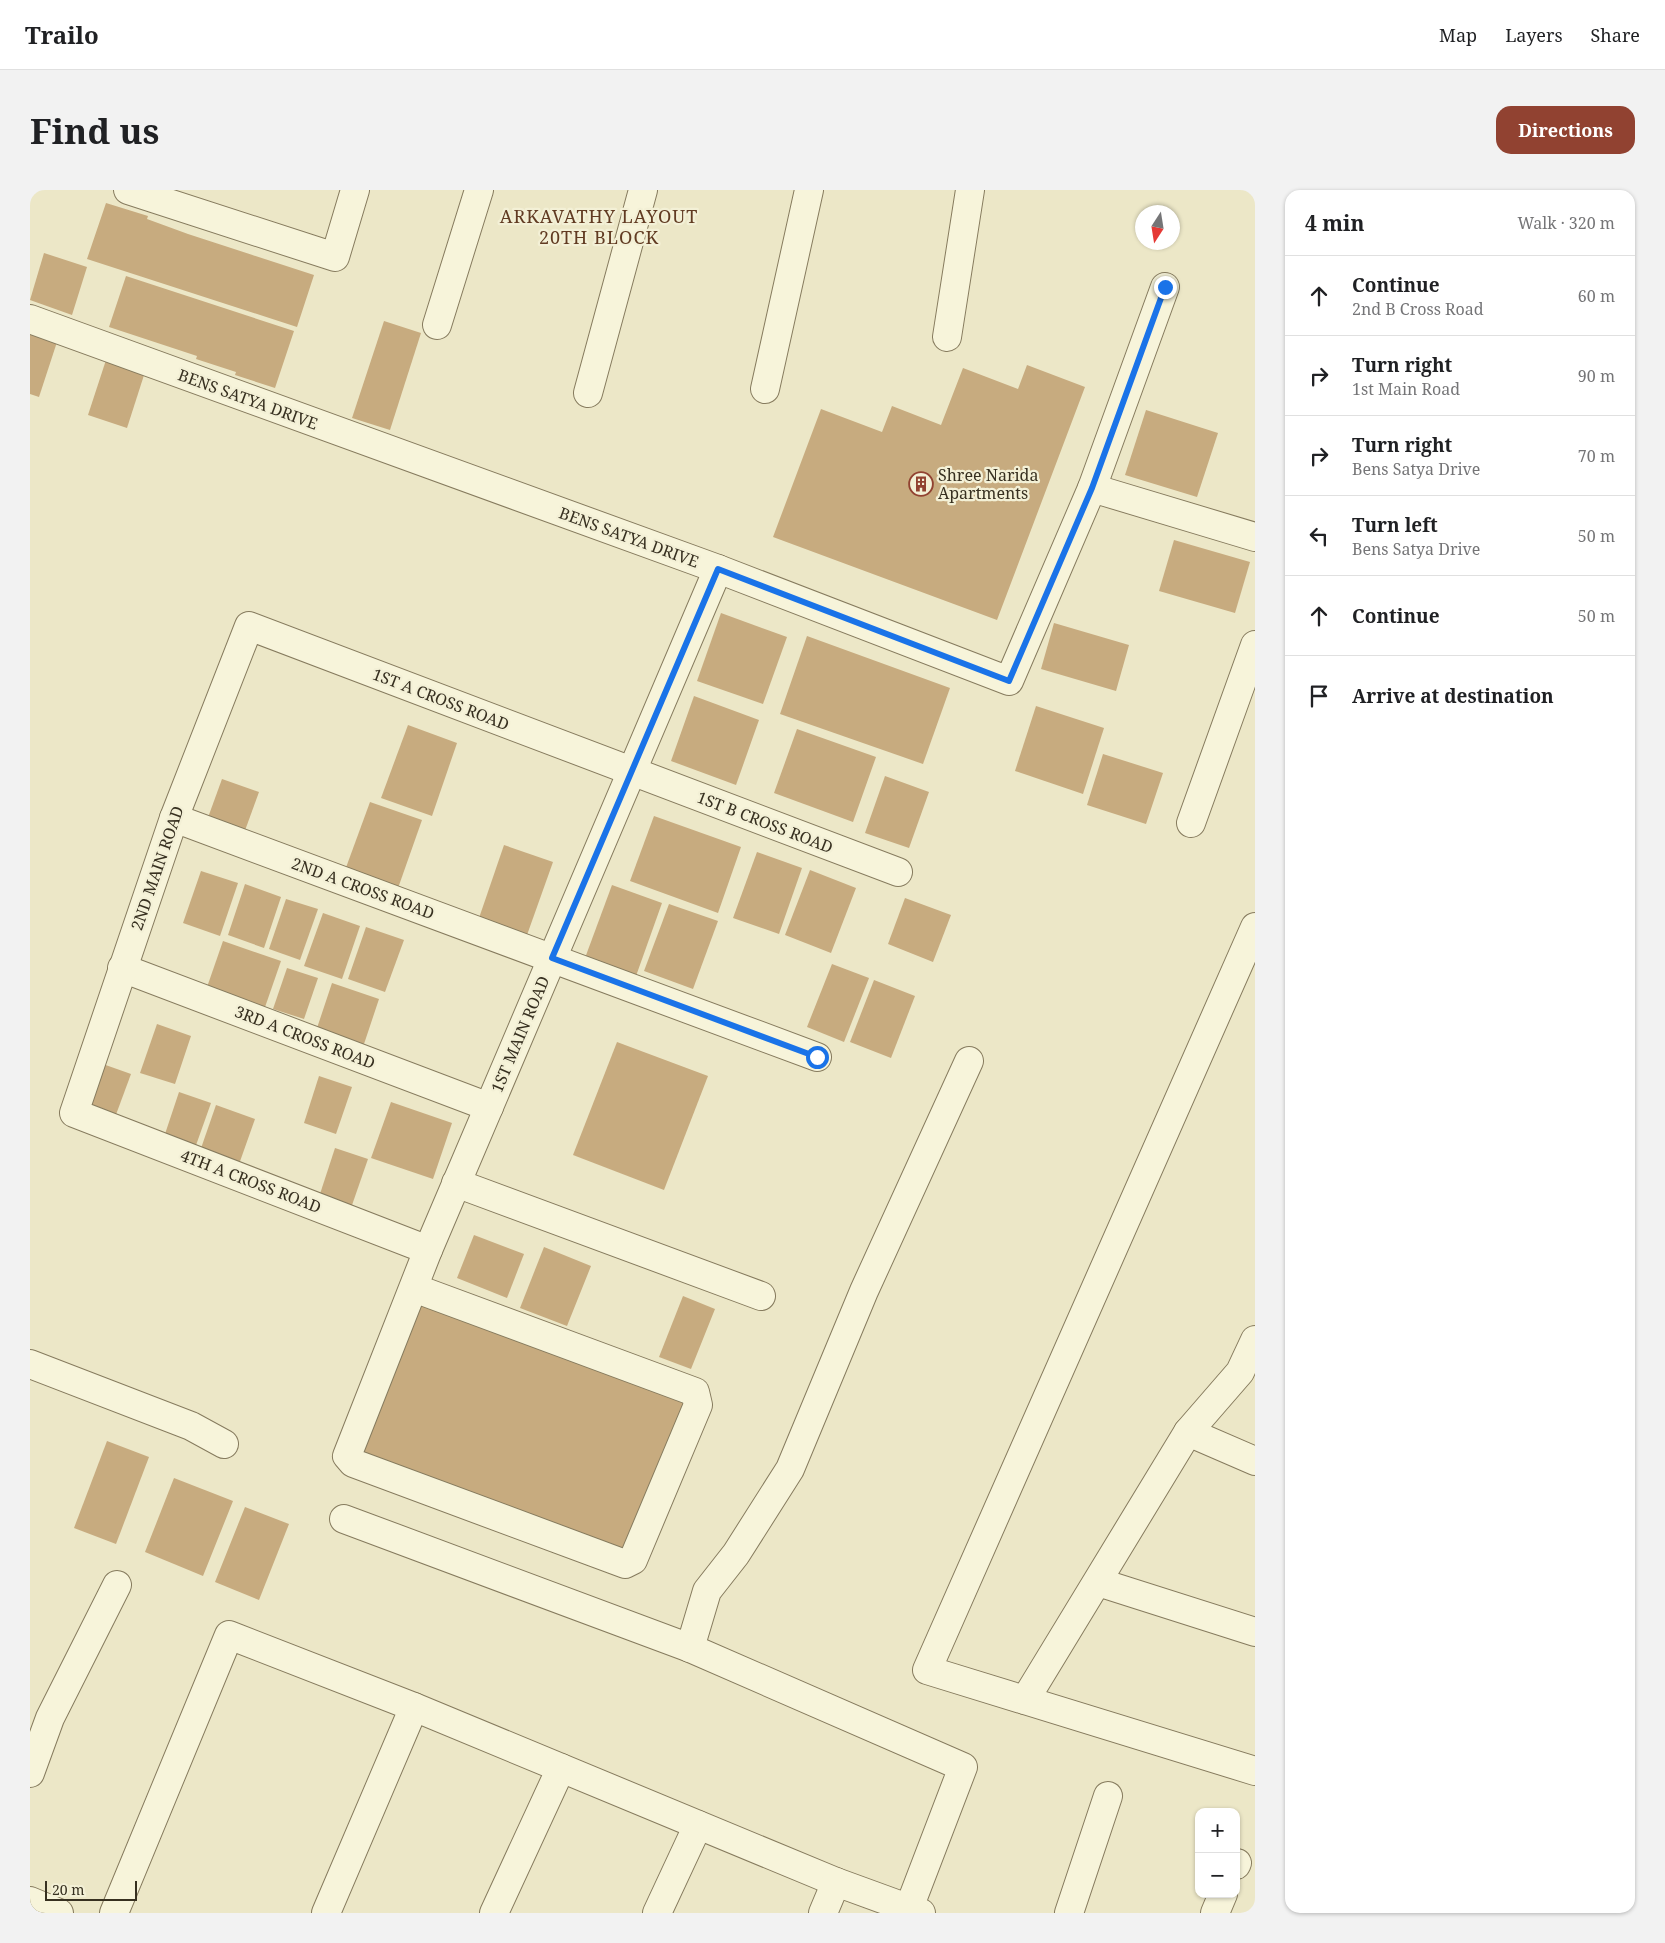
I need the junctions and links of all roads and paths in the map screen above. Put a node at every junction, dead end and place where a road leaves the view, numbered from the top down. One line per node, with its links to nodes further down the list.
1 (128, 190): 2 (street)
2 (355, 190)
3 (479, 190): 9 (street)
4 (643, 190): 12 (street)
5 (809, 190): 11 (street)
6 (970, 190): 10 (street)
7 (1165, 287): 13 (street)
8 (30, 319): 15 (street, BENS SATYA DRIVE)
9 (437, 325)
10 (947, 337)
11 (765, 389)
12 (588, 393)
13 (1092, 488): 14 (street); 15 (street, BENS SATYA DRIVE)
14 (1255, 538)
15 (718, 569): 18 (street, 1ST MAIN ROAD)
16 (250, 626): 18 (street, 1ST A CROSS ROAD); 19 (street, 2ND MAIN ROAD)
17 (1255, 645): 20 (street)
18 (632, 771): 21 (street, 1ST B CROSS ROAD); 23 (street, 1ST MAIN ROAD)
19 (174, 818): 23 (street, 2ND A CROSS ROAD); 24 (street, 2ND MAIN ROAD)
20 (1191, 823)
21 (898, 872)
22 (1255, 928): 43 (street)
23 (552, 958): 25 (street, 2ND A CROSS ROAD); 27 (street, 1ST MAIN ROAD)
24 (122, 968): 27 (street, 3RD A CROSS ROAD); 28 (street, 2ND MAIN ROAD)
25 (817, 1057)
26 (969, 1061): 42 (street)
27 (489, 1107): 29 (street, 1ST MAIN ROAD)
28 (74, 1113): 30 (street, 4TH A CROSS ROAD)
29 (456, 1183): 30 (street, 1ST MAIN ROAD); 32 (street)
30 (428, 1250): 31 (street, 1ST MAIN ROAD)
31 (414, 1288): 31 (street, 1ST MAIN ROAD)
32 (761, 1296)
33 (1255, 1340): 35 (street)
34 (30, 1364): 36 (street)
35 (1188, 1432): 37 (street); 39 (street)
36 (224, 1444)
37 (1255, 1461)
38 (344, 1519): 42 (street)
39 (1098, 1582): 41 (street); 43 (street)
40 (117, 1585): 47 (street)
41 (1255, 1632)
42 (690, 1648): 53 (street)
43 (1025, 1700): 46 (street)
44 (414, 1707): 45 (street); 55 (street); 56 (street)
45 (561, 1768): 49 (street); 57 (street)
46 (1255, 1771)
47 (30, 1773)
48 (1108, 1796): 60 (street)
49 (698, 1825): 50 (street); 58 (street)
50 (836, 1882): 53 (street); 59 (street)
51 (1221, 1898): 61 (street)
52 (30, 1901): 54 (street)
53 (915, 1911)
54 (59, 1913)
55 (114, 1913)
56 (326, 1913)
57 (494, 1913)
58 (657, 1913)
59 (823, 1913)
60 (1069, 1913)
61 (1215, 1913)

